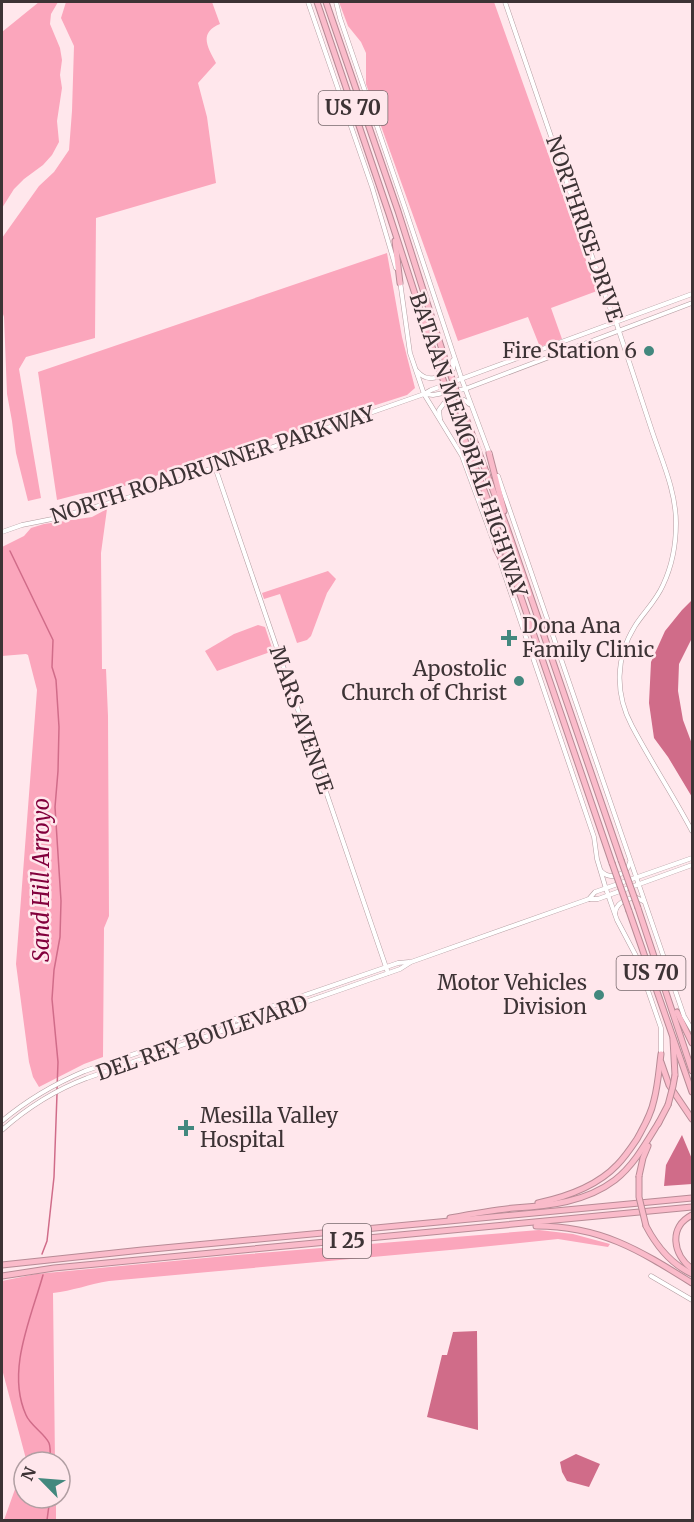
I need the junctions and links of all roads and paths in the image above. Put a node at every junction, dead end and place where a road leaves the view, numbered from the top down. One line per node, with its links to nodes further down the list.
1 (308, 2): 7 (main road)
2 (317, 2): 6 (highway, BATAAN MEMORIAL HIGHWAY / US 70)
3 (328, 2): 27 (highway, BATAAN MEMORIAL HIGHWAY / US 70, bridge)
4 (336, 2): 14 (main road)
5 (505, 2): 10 (main road, NORTHRISE DRIVE)
6 (393, 227): 7 (highway); 30 (highway, BATAAN MEMORIAL HIGHWAY / US 70, bridge)
7 (400, 283): 18 (main road)
8 (693, 294): 10 (main road, NORTH ROADRUNNER PARKWAY)
9 (693, 303): 11 (main road, NORTH ROADRUNNER PARKWAY)
10 (616, 322): 11 (main road, NORTHRISE DRIVE); 12 (main road, NORTH ROADRUNNER PARKWAY)
11 (619, 330): 13 (main road, NORTH ROADRUNNER PARKWAY); 31 (main road, NORTHRISE DRIVE)
12 (567, 340): 13 (main road); 15 (main road, NORTH ROADRUNNER PARKWAY)
13 (570, 348): 17 (main road, NORTH ROADRUNNER PARKWAY)
14 (452, 352): 18 (main road); 20 (main road)
15 (523, 357): 16 (main road, NORTH ROADRUNNER PARKWAY); 17 (main road)
16 (504, 364): 19 (main road); 20 (main road, NORTH ROADRUNNER PARKWAY)
17 (526, 365): 19 (main road, NORTH ROADRUNNER PARKWAY)
18 (415, 368): 22 (main road)
19 (506, 373): 21 (main road, NORTH ROADRUNNER PARKWAY)
20 (462, 380): 21 (main road); 22 (main road, NORTH ROADRUNNER PARKWAY)
21 (465, 389): 22 (main road, NORTH ROADRUNNER PARKWAY); 23 (main road)
22 (424, 394): 24 (main road); 26 (main road, NORTH ROADRUNNER PARKWAY)
23 (473, 409): 24 (main road); 25 (main road)
24 (443, 426): 29 (main road)
25 (489, 453): 27 (highway); 35 (main road)
26 (215, 467): 28 (main road, NORTH ROADRUNNER PARKWAY); 48 (main road, MARS AVENUE)
27 (506, 525): 50 (highway, BATAAN MEMORIAL HIGHWAY / US 70, bridge)
28 (2, 532)
29 (496, 549): 30 (highway); 38 (main road)
30 (521, 597): 60 (highway, BATAAN MEMORIAL HIGHWAY / US 70, bridge)
31 (687, 819): 32 (main road); 33 (main road, NORTHRISE DRIVE)
32 (693, 822)
33 (693, 831)
34 (693, 858): 36 (main road, DEL REY BOULEVARD)
35 (630, 862): 38 (main road); 40 (main road)
36 (677, 863): 39 (main road); 40 (main road, DEL REY BOULEVARD)
37 (693, 866): 39 (main road, DEL REY BOULEVARD)
38 (601, 871): 42 (main road)
39 (679, 871): 41 (main road, DEL REY BOULEVARD)
40 (636, 878): 41 (main road); 42 (main road, DEL REY BOULEVARD)
41 (638, 885): 43 (main road, DEL REY BOULEVARD); 45 (main road)
42 (606, 889): 43 (main road); 44 (main road, DEL REY BOULEVARD)
43 (609, 896): 44 (main road, DEL REY BOULEVARD); 46 (main road)
44 (589, 899): 47 (main road, DEL REY BOULEVARD)
45 (644, 901): 46 (main road); 58 (main road)
46 (615, 914): 62 (main road)
47 (411, 962): 48 (main road, DEL REY BOULEVARD); 49 (main road, DEL REY BOULEVARD)
48 (386, 967): 49 (main road, MARS AVENUE); 51 (main road, DEL REY BOULEVARD)
49 (388, 973): 53 (main road, DEL REY BOULEVARD)
50 (665, 986): 61 (highway); 63 (highway, BATAAN MEMORIAL HIGHWAY / US 70)
51 (297, 998): 52 (main road, DEL REY BOULEVARD); 53 (main road)
52 (286, 1001): 54 (main road, DEL REY BOULEVARD); 55 (main road)
53 (299, 1004): 55 (main road, DEL REY BOULEVARD)
54 (270, 1007): 56 (main road, DEL REY BOULEVARD); 57 (main road)
55 (289, 1008): 57 (main road, DEL REY BOULEVARD)
56 (234, 1019): 57 (main road); 59 (main road); 66 (main road, DEL REY BOULEVARD)
57 (244, 1023): 59 (main road, DEL REY BOULEVARD)
58 (693, 1030)
59 (222, 1031): 68 (main road, DEL REY BOULEVARD)
60 (673, 1035): 64 (highway, BATAAN MEMORIAL HIGHWAY / US 70); 67 (highway, bridge)
61 (693, 1043)
62 (661, 1054): 65 (highway); 71 (highway)
63 (693, 1071)
64 (693, 1092)
65 (693, 1119)
66 (2, 1121)
67 (659, 1122): 71 (highway); 77 (highway, bridge)
68 (2, 1130)
69 (693, 1198): 73 (highway, I 25)
70 (693, 1207): 74 (highway, I 25)
71 (513, 1209): 73 (highway)
72 (693, 1215): 76 (highway)
73 (424, 1224): 75 (highway, I 25)
74 (495, 1226): 78 (highway, I 25); 80 (highway)
75 (2, 1265)
76 (693, 1269)
77 (693, 1274)
78 (2, 1276)
79 (651, 1276): 81 (main road)
80 (693, 1283)
81 (693, 1300)

